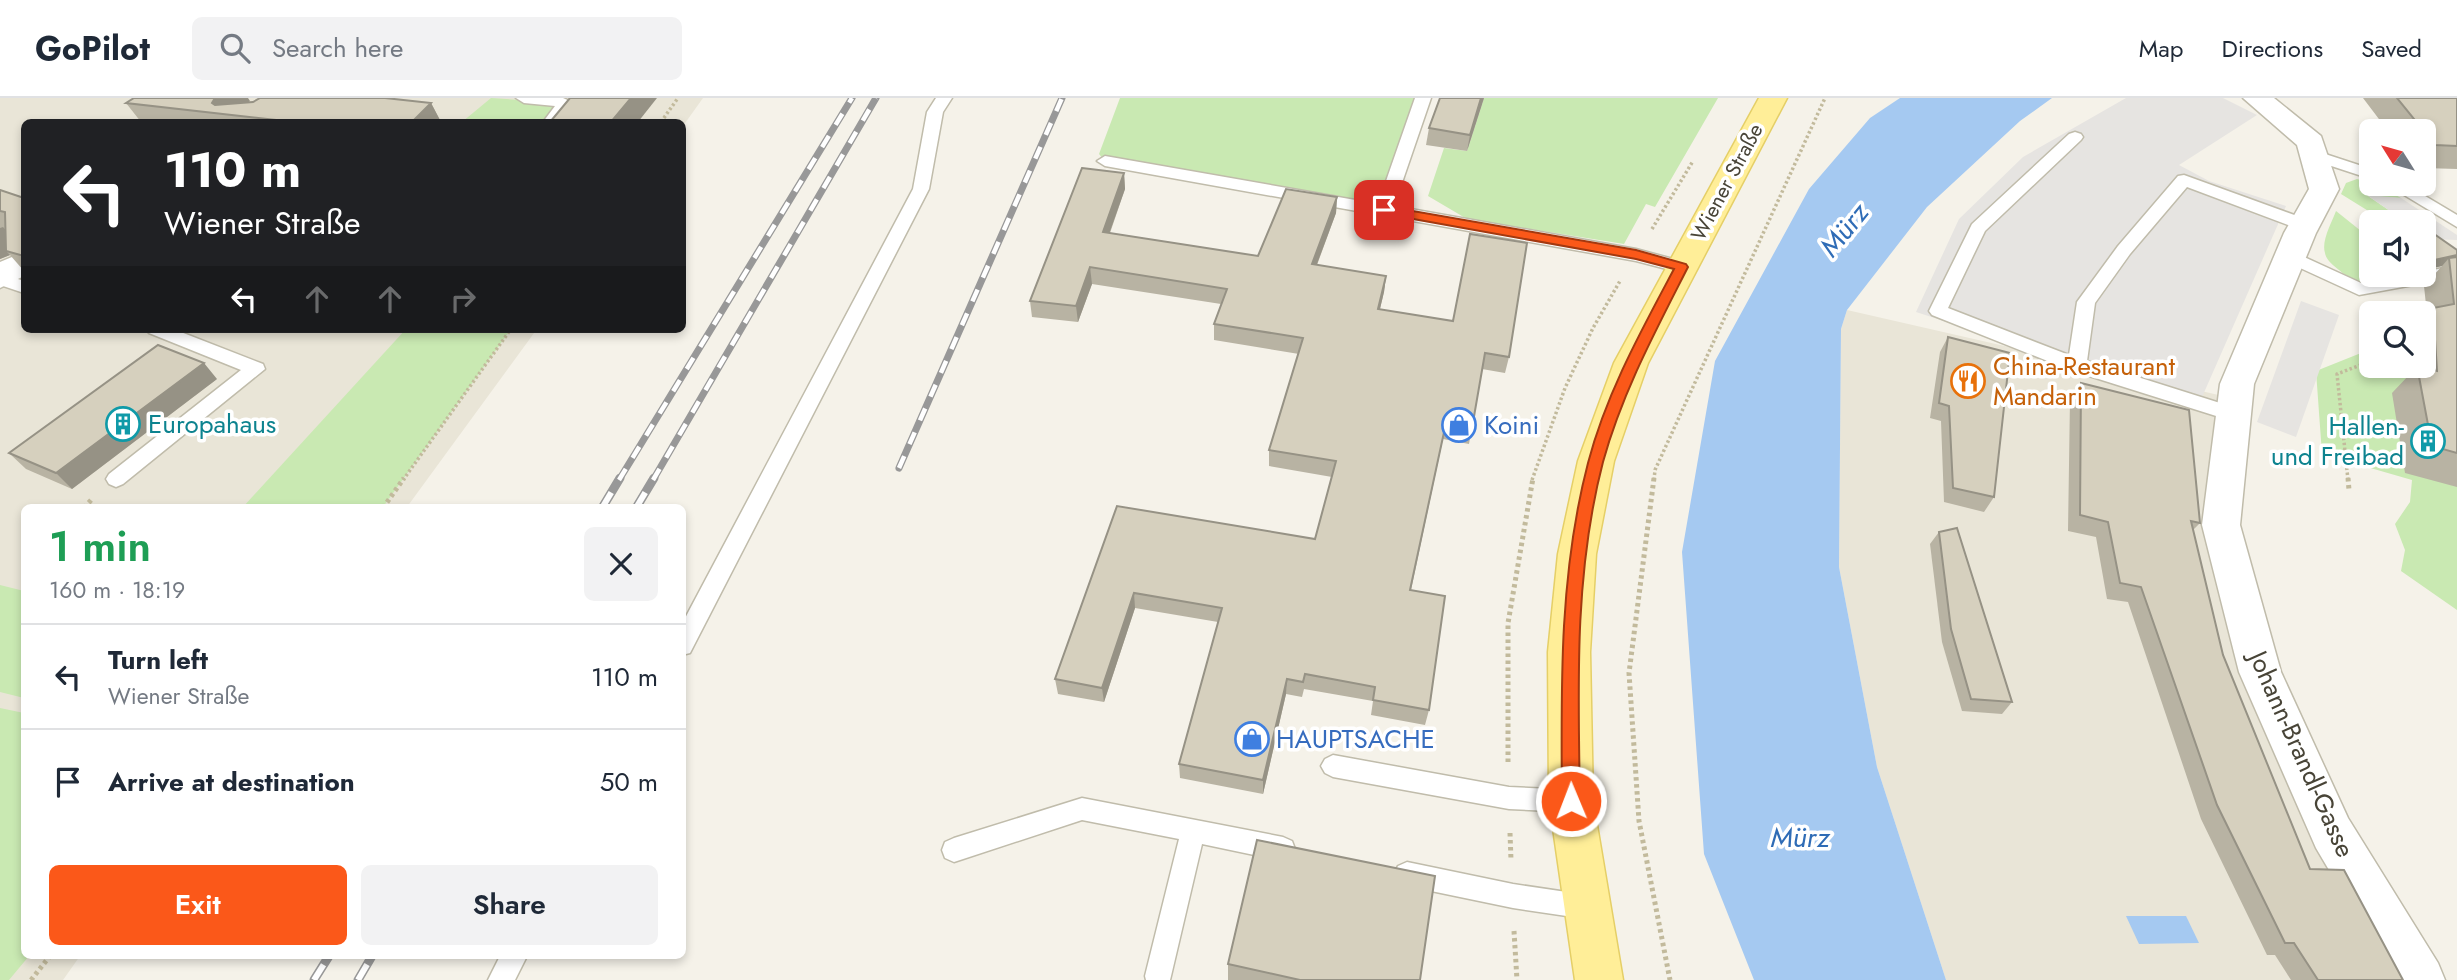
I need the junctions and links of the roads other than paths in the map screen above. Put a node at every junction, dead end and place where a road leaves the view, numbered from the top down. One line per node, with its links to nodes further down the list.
1 (524, 98): 6 (lane)
2 (944, 98): 25 (lane)
3 (1423, 98): 13 (lane)
4 (1773, 98): 17 (main road, Wiener Straße)
5 (2257, 98): 9 (street, Johann-Brandl-Gasse)
6 (568, 100): 7 (lane)
7 (552, 119)
8 (2075, 137): 22 (lane)
9 (2313, 155): 11 (lane); 15 (street, Johann-Brandl-Gasse)
10 (1105, 161): 13 (lane, Wiener Straße)
11 (2359, 170)
12 (2414, 196): 14 (lane)
13 (1384, 210): 17 (lane, Wiener Straße)
14 (2457, 222)
15 (2298, 241): 18 (lane); 22 (lane); 23 (street, Johann-Brandl-Gasse)
16 (21, 264): 19 (street)
17 (1682, 267): 27 (main road, Wiener Straße)
18 (2457, 271)
19 (0, 278): 20 (lane)
20 (21, 286)
21 (165, 333): 24 (lane)
22 (2077, 365): 23 (lane)
23 (2232, 414): 37 (street, Johann-Brandl-Gasse)
24 (116, 479)
25 (686, 638)
26 (1333, 766): 27 (lane)
27 (1571, 801): 32 (main road, Wiener Straße)
28 (1194, 831): 29 (lane); 30 (lane); 34 (lane)
29 (954, 850)
30 (1300, 853)
31 (1380, 869): 32 (lane)
32 (1587, 907): 36 (main road, Wiener Straße)
33 (512, 959): 35 (lane)
34 (1158, 976)
35 (501, 980)
36 (1599, 980)
37 (2421, 980)

